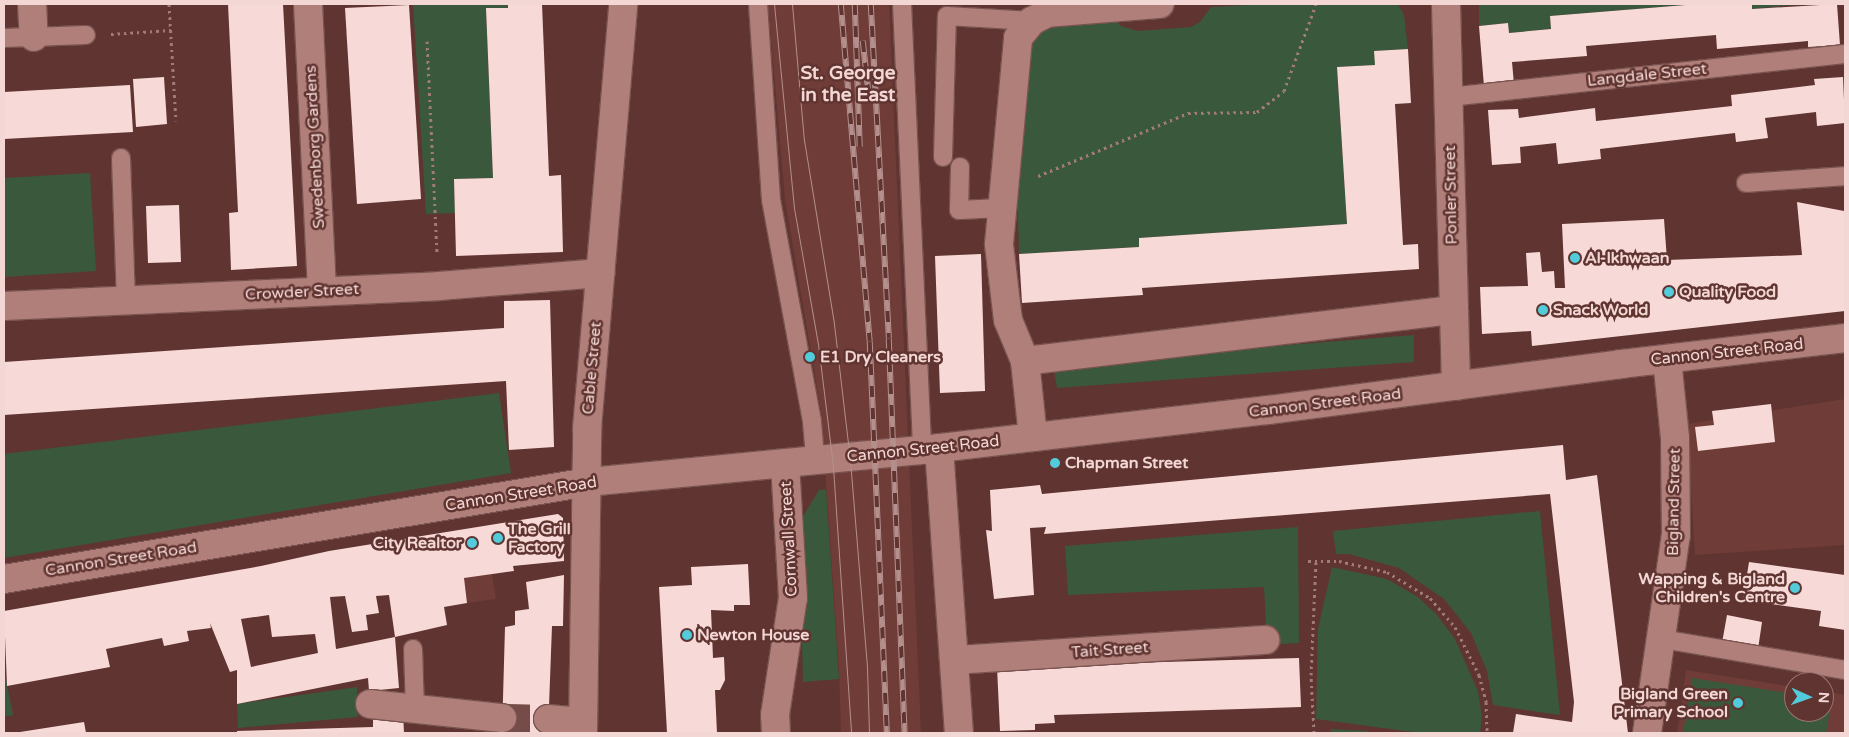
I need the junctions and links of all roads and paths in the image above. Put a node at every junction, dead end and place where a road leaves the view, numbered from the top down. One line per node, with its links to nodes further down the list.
1 (32, 4): 13 (street)
2 (169, 4): 11 (path)
3 (308, 4): 27 (street, Swedenborg Gardens)
4 (624, 4): 25 (street, Cable Street)
5 (758, 4): 37 (lane)
6 (902, 4): 36 (lane)
7 (1160, 4): 10 (street)
8 (1316, 4): 24 (path)
9 (1446, 4): 17 (street, Ponler Street)
10 (1032, 21): 19 (lane); 24 (street)
11 (171, 30): 12 (path); 18 (path)
12 (86, 35): 13 (lane)
13 (34, 37): 14 (lane)
14 (4, 38)
15 (427, 41): 26 (path)
16 (1845, 54): 17 (lane, Langdale Street)
17 (1449, 97): 30 (street, Ponler Street)
18 (176, 121)
19 (943, 157)
20 (120, 158): 28 (lane)
21 (960, 167): 24 (lane)
22 (1845, 176): 23 (lane)
23 (1746, 183)
24 (1001, 197): 33 (street)
25 (600, 273): 26 (street, Crowder Street); 39 (street, Cable Street)
26 (439, 286): 27 (street, Crowder Street)
27 (322, 291): 28 (street, Crowder Street)
28 (126, 300): 29 (street, Crowder Street)
29 (4, 306)
30 (1454, 310): 33 (street); 34 (street, Ponler Street)
31 (1845, 338): 32 (street, Cannon Street Road)
32 (1668, 359): 34 (street, Cannon Street Road); 43 (street, Bigland Street)
33 (1025, 361): 35 (street)
34 (1456, 386): 35 (street, Cannon Street Road)
35 (1033, 437): 36 (street, Cannon Street Road)
36 (931, 449): 37 (street, Cannon Street Road); 46 (street)
37 (815, 460): 38 (street, Cannon Street Road)
38 (785, 463): 39 (street, Cannon Street Road); 53 (street, Cornwall Street)
39 (588, 482): 42 (street, Cannon Street Road); 52 (street, Cable Street)
40 (1316, 560): 41 (path); 55 (path); 56 (path)
41 (1308, 561)
42 (4, 579)
43 (1662, 639): 47 (lane); 57 (street, Bigland Street)
44 (1265, 640): 46 (street, Tait Street)
45 (413, 649): 49 (lane)
46 (956, 660): 54 (street)
47 (1845, 670)
48 (370, 704): 49 (street)
49 (415, 708): 50 (street)
50 (502, 718)
51 (548, 719): 52 (street)
52 (583, 728)
53 (776, 733)
54 (960, 733)
55 (1314, 733)
56 (1487, 733)
57 (1647, 733)

